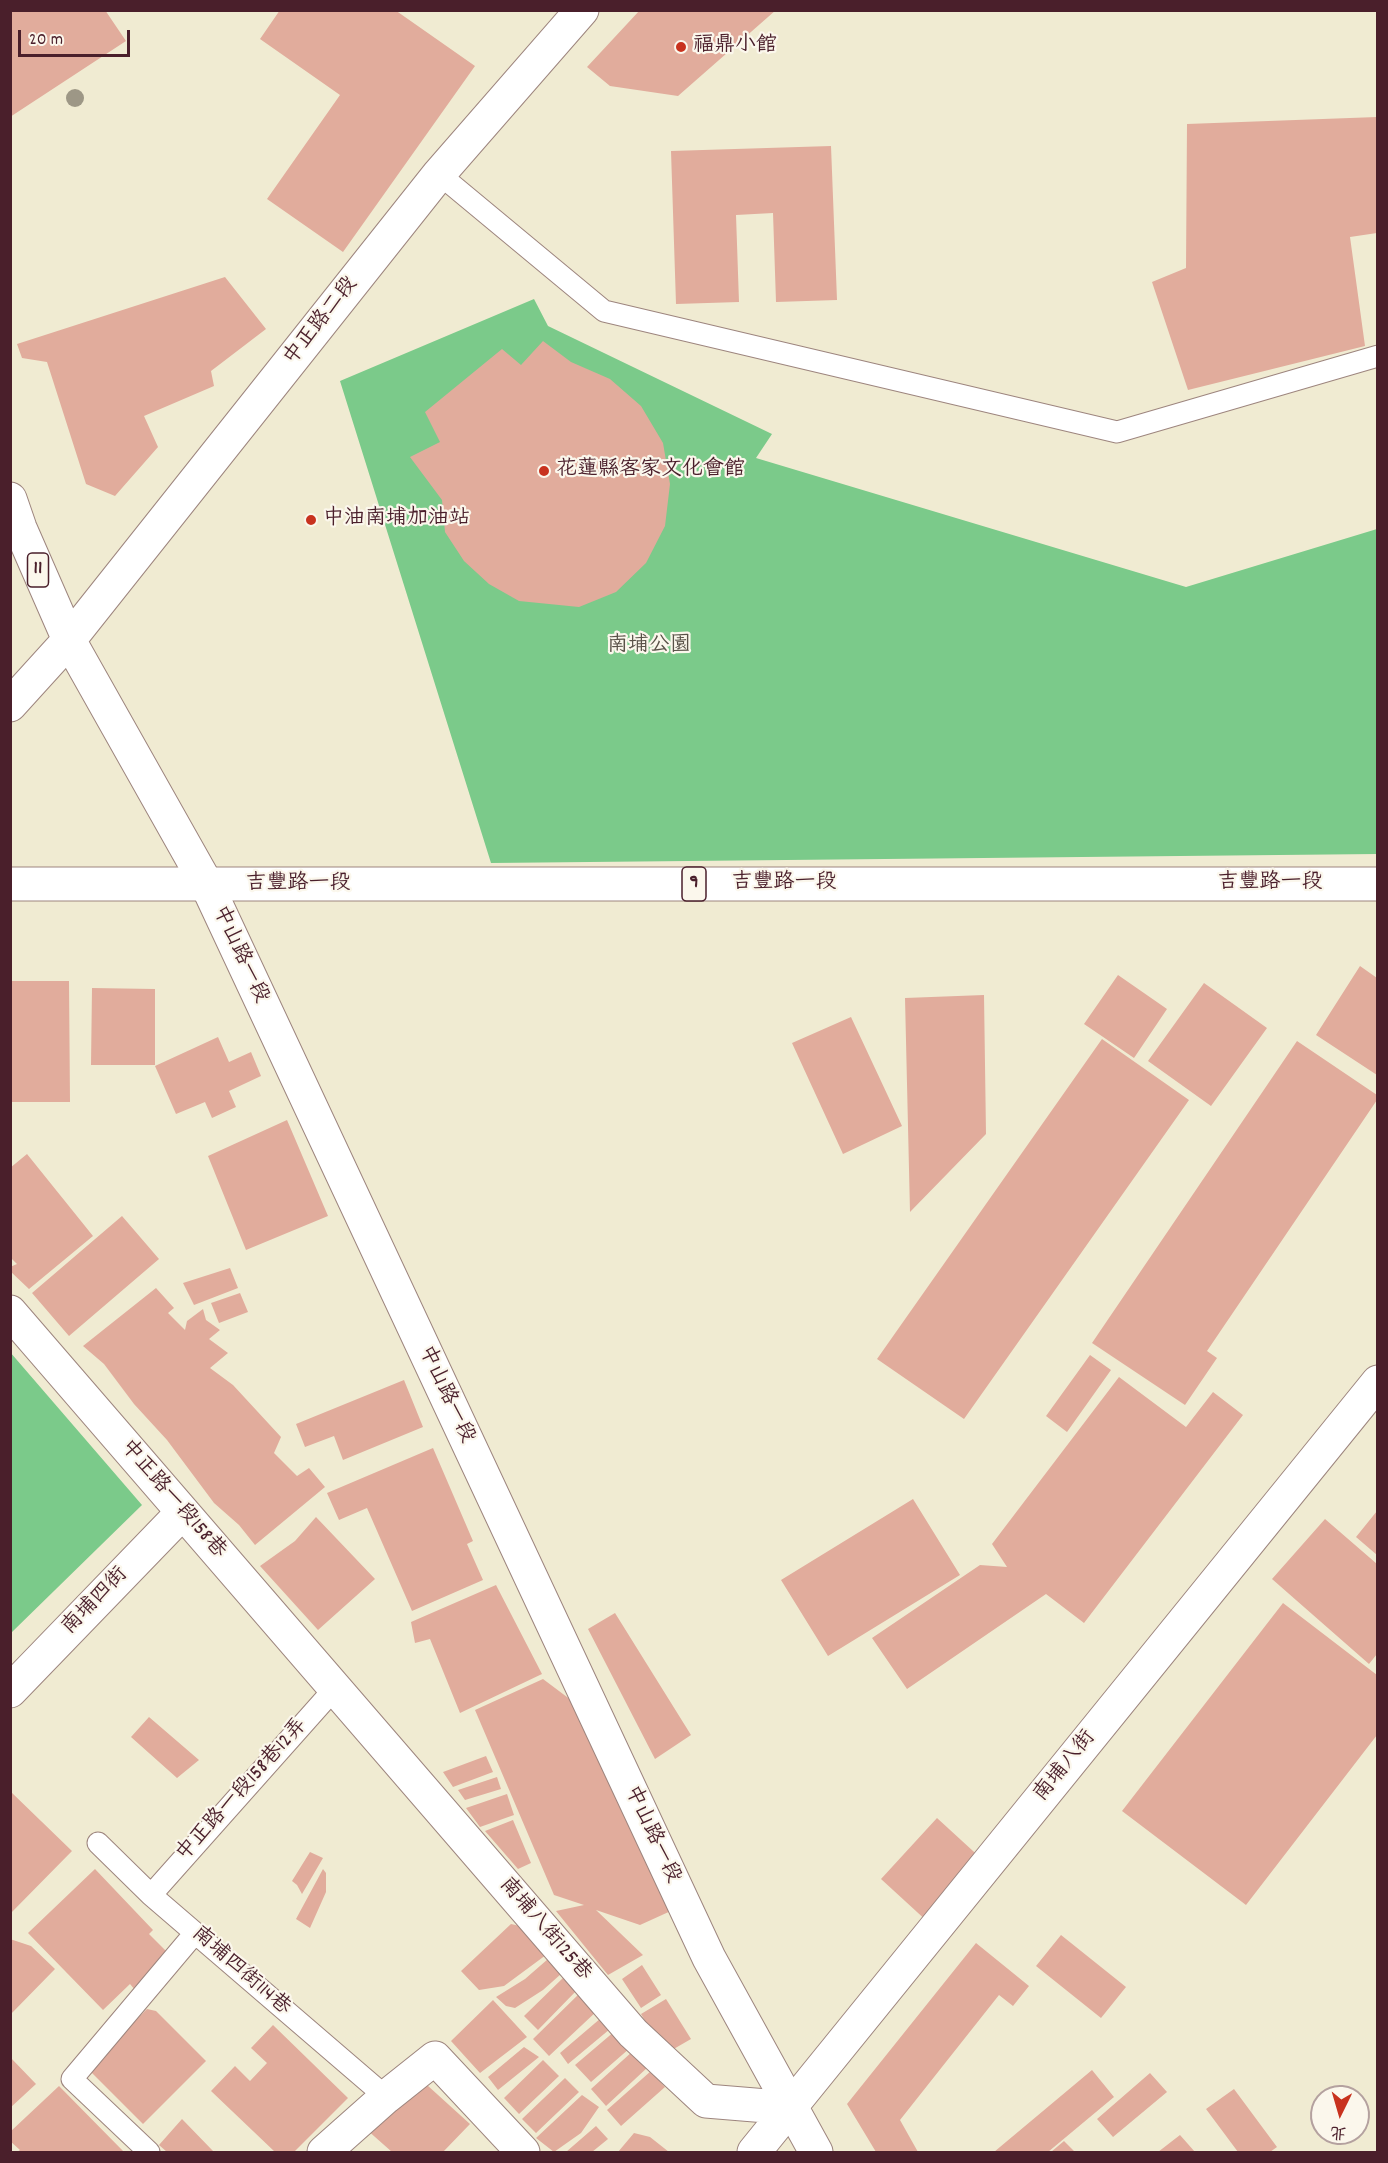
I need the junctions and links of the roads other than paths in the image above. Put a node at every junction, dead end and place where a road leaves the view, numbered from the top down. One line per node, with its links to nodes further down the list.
1 (582, 10): 2 (street, 中正路二段)
2 (439, 174): 3 (lane); 5 (street, 中正路二段)
3 (1377, 356)
4 (10, 499): 5 (street, 11)
5 (69, 640): 6 (street, 中正路二段); 9 (street, 中山路一段)
6 (10, 705)
7 (10, 884): 9 (street, 吉豐路一段 / 9)
8 (1377, 884): 9 (street, 吉豐路一段 / 9)
9 (207, 885): 19 (street, 中山路一段)
10 (10, 1312): 12 (street, 中正路一段158巷)
11 (1377, 1382): 19 (street, 南埔八街)
12 (182, 1513): 13 (street, 中正路一段158巷); 14 (street, 南埔四街)
13 (336, 1687): 16 (lane, 中正路一段158巷12弄); 19 (street, 南埔八街125巷)
14 (10, 1690)
15 (98, 1843): 16 (lane, 南埔四街114巷)
16 (151, 1895): 17 (lane, 南埔四街114巷)
17 (195, 1933): 18 (lane, 南埔四街114巷); 20 (lane)
18 (386, 2097): 21 (street); 22 (street)
19 (791, 2108): 23 (street, 南埔八街); 24 (street, 中山路一段)
20 (149, 2152)
21 (324, 2152)
22 (523, 2152)
23 (754, 2152)
24 (816, 2152)

